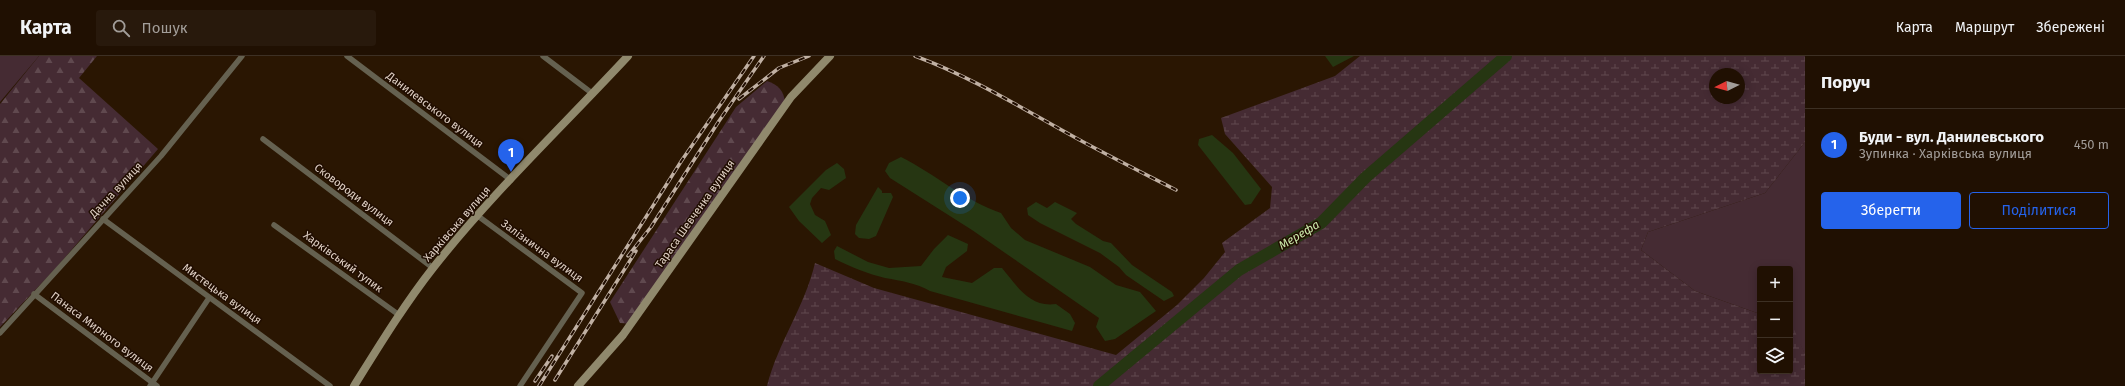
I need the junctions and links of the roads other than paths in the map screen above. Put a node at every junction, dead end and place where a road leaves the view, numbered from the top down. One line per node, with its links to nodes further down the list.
1 (242, 56): 10 (street, Дачна вулиця)
2 (347, 56): 8 (street, Данилевського вулиця)
3 (543, 56): 6 (street)
4 (628, 56): 6 (street, Харківська вулиця)
5 (830, 56): 21 (street, Тараса Шевченка вулиця)
6 (593, 94): 8 (street, Харківська вулиця)
7 (263, 138): 12 (street, Сковороди вулиця)
8 (511, 180): 9 (street, Харківська вулиця)
9 (478, 216): 12 (street, Харківська вулиця); 20 (street, Залізнична вулиця)
10 (103, 218): 13 (street, Дачна вулиця); 14 (street, Мистецька вулиця)
11 (274, 225): 15 (street, Харківський тупик)
12 (433, 268): 15 (street, Харківська вулиця)
13 (34, 294): 16 (street, Дачна вулиця); 17 (street, Панаса Мирного вулиця)
14 (209, 298): 17 (street); 18 (street, Мистецька вулиця)
15 (399, 316): 19 (street, Харківська вулиця)
16 (0, 333)
17 (153, 385)
18 (330, 386)
19 (354, 386)
20 (520, 386)
21 (578, 386)

